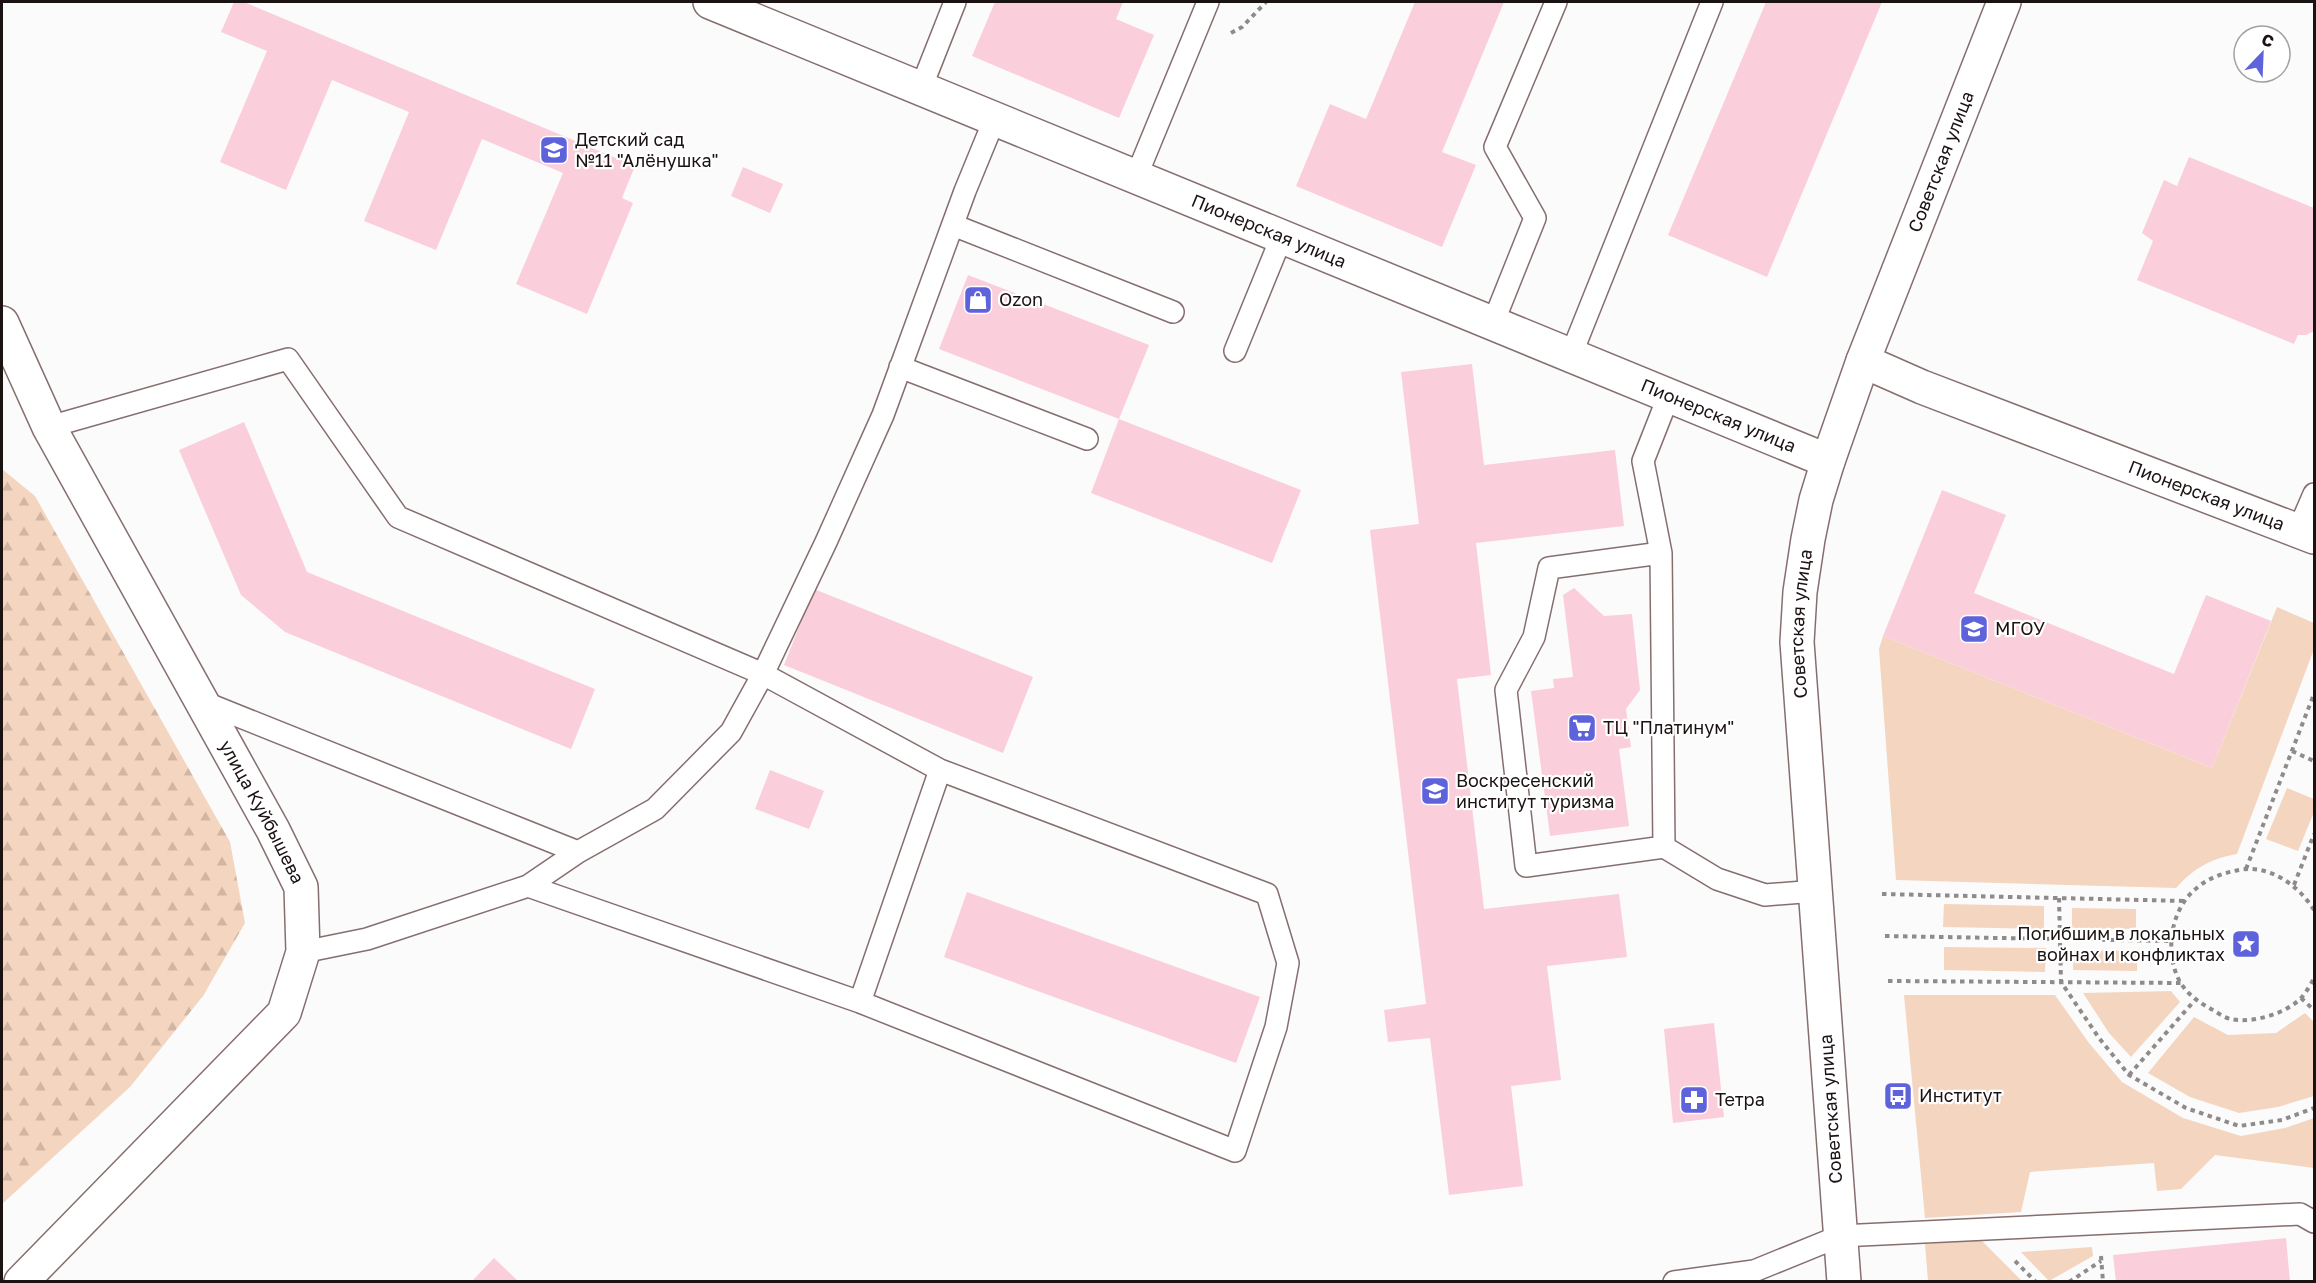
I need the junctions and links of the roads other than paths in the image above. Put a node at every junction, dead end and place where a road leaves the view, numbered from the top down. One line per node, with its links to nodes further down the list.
1 (711, 2): 7 (street, Пионерская улица)
2 (955, 2): 7 (lane)
3 (1208, 2): 9 (lane)
4 (1556, 2): 14 (lane)
5 (1712, 2): 16 (lane)
6 (2004, 2): 17 (street, Советская улица)
7 (921, 88): 8 (street, Пионерская улица)
8 (995, 118): 9 (street, Пионерская улица); 10 (lane)
9 (1136, 177): 11 (street, Пионерская улица)
10 (953, 225): 12 (lane); 18 (lane)
11 (1282, 236): 14 (street, Пионерская улица); 15 (lane)
12 (1173, 312)
13 (2, 323): 20 (street, улица Куйбышева)
14 (1493, 323): 16 (street, Пионерская улица)
15 (1235, 351)
16 (1570, 355): 19 (street, Пионерская улица)
17 (1863, 361): 22 (street, Советская улица); 24 (street, Пионерская улица)
18 (900, 367): 21 (lane); 26 (lane)
19 (1669, 395): 22 (street, Пионерская улица); 25 (lane)
20 (49, 427): 26 (lane); 27 (street, улица Куйбышева)
21 (1087, 439)
22 (1828, 461): 32 (street, Советская улица)
23 (2314, 494): 24 (lane)
24 (2306, 534)
25 (1661, 553): 29 (lane); 29 (lane)
26 (763, 674): 28 (lane); 30 (lane)
27 (203, 702): 30 (lane); 33 (street, улица Куйбышева)
28 (940, 770): 34 (lane); 34 (lane)
29 (1664, 848): 32 (lane)
30 (578, 852): 31 (lane)
31 (528, 886): 33 (lane); 34 (lane)
32 (1816, 891): 36 (street, Советская улица)
33 (303, 952): 37 (street, улица Куйбышева)
34 (860, 1002)
35 (2314, 1222): 36 (lane)
36 (1840, 1236): 38 (lane); 39 (street, Советская улица)
37 (21, 1281)
38 (1674, 1281)
39 (1844, 1281)

